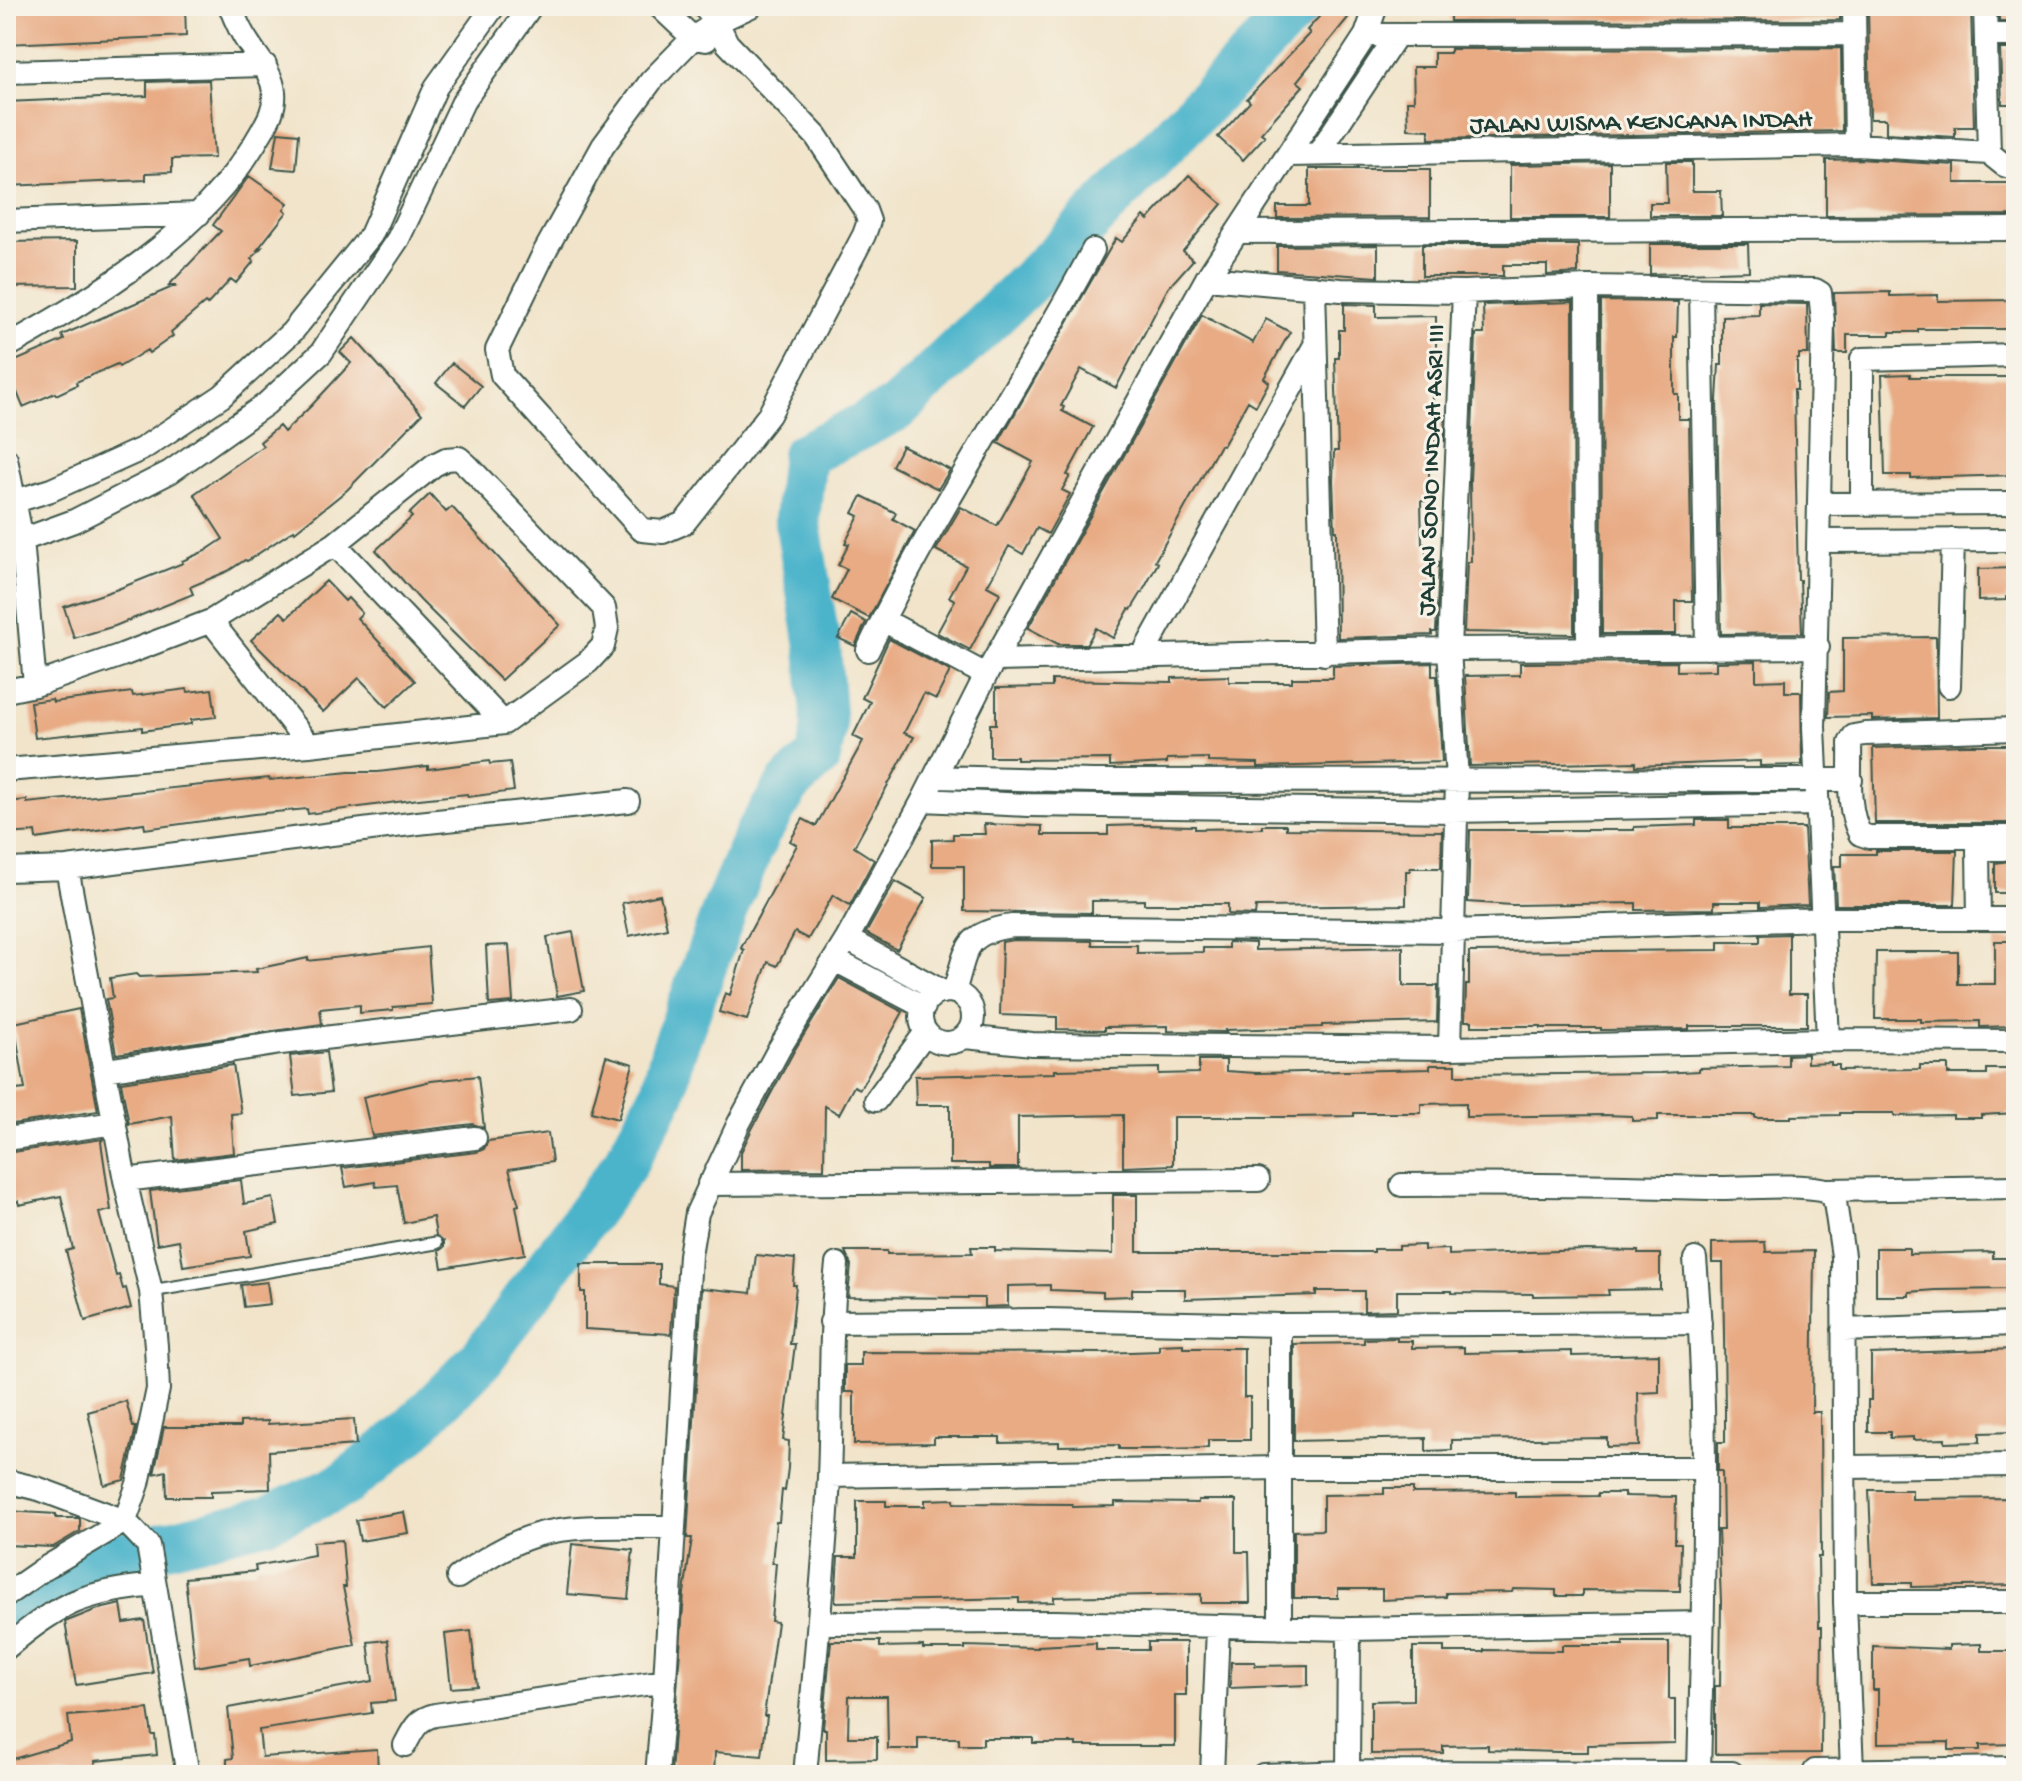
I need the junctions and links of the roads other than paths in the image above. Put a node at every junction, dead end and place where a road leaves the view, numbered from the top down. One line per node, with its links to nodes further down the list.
1 (230, 6): 17 (street)
2 (494, 6): 40 (street)
3 (531, 6): 46 (street)
4 (659, 6): 15 (street)
5 (751, 6): 9 (street)
6 (1376, 6): 11 (street)
7 (1854, 6): 10 (street)
8 (1985, 6): 13 (street)
9 (710, 14): 15 (street); 16 (street)
10 (1854, 34): 12 (street); 19 (street)
11 (1366, 35): 12 (street); 22 (street)
12 (1397, 35): 21 (street)
13 (1986, 35): 14 (street); 20 (street)
14 (2016, 35)
15 (693, 38): 16 (street); 16 (street)
16 (727, 43)
17 (265, 65): 18 (street); 24 (street)
18 (6, 72)
19 (1856, 145): 20 (street, JALAN WISMA KENCANA INDAH); 21 (street, JALAN WISMA KENCANA INDAH)
20 (1989, 153): 23 (street)
21 (1318, 154): 22 (street, JALAN WISMA KENCANA INDAH)
22 (1289, 155): 27 (street)
23 (2016, 169)
24 (199, 214): 25 (street); 35 (street)
25 (6, 221)
26 (2016, 229): 27 (street)
27 (1237, 232): 29 (street)
28 (1093, 250): 49 (street)
29 (1207, 278): 30 (street); 58 (street)
30 (1314, 287): 33 (street); 34 (street)
31 (1587, 287): 32 (street); 33 (street); 52 (street)
32 (1701, 289): 37 (street); 53 (street)
33 (1464, 292): 54 (street, JALAN SONO INDAH ASRI III)
34 (1316, 344): 56 (street); 57 (street)
35 (6, 347)
36 (2016, 355): 38 (street)
37 (1822, 358): 38 (street); 42 (street)
38 (1862, 359): 43 (street)
39 (6, 459): 40 (street)
40 (10, 503): 46 (street)
41 (2016, 503): 43 (street)
42 (1820, 504): 43 (street); 47 (street)
43 (1862, 504)
44 (1953, 540): 45 (street); 47 (street); 60 (street)
45 (2016, 540)
46 (14, 541): 59 (street)
47 (1819, 541): 51 (street)
48 (335, 544): 50 (street); 62 (street); 62 (street)
49 (883, 620): 55 (street); 58 (street)
50 (211, 621): 59 (street); 64 (street)
51 (1818, 647): 53 (street); 70 (street)
52 (1588, 648): 53 (street); 54 (street)
53 (1707, 648)
54 (1449, 649): 56 (street); 67 (street, JALAN SONO INDAH ASRI III)
55 (868, 650)
56 (1324, 654): 57 (street)
57 (1142, 656): 58 (street)
58 (991, 667): 66 (street)
59 (35, 685): 61 (street)
60 (1949, 686)
61 (6, 691)
62 (504, 723): 64 (street)
63 (2016, 729): 68 (street)
64 (309, 745): 65 (street)
65 (6, 770)
66 (935, 777): 69 (street); 71 (street)
67 (1457, 780): 69 (street); 70 (street); 75 (street, JALAN SONO INDAH ASRI III)
68 (1851, 780): 70 (street); 76 (street)
69 (1093, 781): 74 (street)
70 (1818, 781): 73 (street)
71 (923, 800): 74 (street); 84 (street)
72 (628, 801): 78 (street)
73 (1818, 804): 75 (street); 80 (street)
74 (1093, 805): 75 (street)
75 (1454, 811): 83 (street, JALAN SONO INDAH ASRI III)
76 (2016, 837)
77 (2016, 849): 81 (street)
78 (67, 868): 79 (street); 94 (street)
79 (6, 870)
80 (1823, 919): 81 (street); 83 (street); 91 (street)
81 (1979, 919): 82 (street)
82 (2016, 919)
83 (1452, 931): 86 (street); 93 (street, JALAN SONO INDAH ASRI III)
84 (847, 939): 85 (street); 86 (street)
85 (835, 960): 87 (street); 101 (street)
86 (948, 992): 87 (street); 90 (street)
87 (924, 1007): 89 (street)
88 (571, 1009): 94 (street)
89 (926, 1032): 90 (street); 95 (street)
90 (965, 1037): 93 (street)
91 (1828, 1040): 92 (street); 93 (street)
92 (2016, 1041)
93 (1450, 1048)
94 (106, 1070): 96 (street)
95 (876, 1100)
96 (115, 1123): 98 (street); 99 (street)
97 (475, 1138): 99 (street)
98 (6, 1139)
99 (125, 1180): 108 (street)
100 (1258, 1180): 101 (street)
101 (709, 1184): 121 (street)
102 (1402, 1185): 104 (street)
103 (2016, 1187): 104 (street)
104 (1827, 1190): 113 (street)
105 (436, 1243): 108 (lane)
106 (1695, 1259): 110 (street)
107 (837, 1264): 109 (street)
108 (151, 1291): 120 (street)
109 (831, 1322): 112 (street); 118 (street)
110 (1700, 1323): 112 (street); 117 (street)
111 (2016, 1324): 113 (street)
112 (1280, 1325): 116 (street)
113 (1843, 1330): 115 (street)
114 (2016, 1465): 115 (street)
115 (1846, 1467): 125 (street)
116 (1280, 1468): 117 (street); 118 (street); 130 (street)
117 (1704, 1468): 128 (street)
118 (829, 1476): 127 (street)
119 (6, 1481): 120 (street)
120 (125, 1521): 123 (street); 124 (street)
121 (674, 1527): 122 (street); 133 (street)
122 (458, 1577)
123 (155, 1582): 132 (street); 142 (street)
124 (6, 1595)
125 (1845, 1602): 126 (street); 136 (street)
126 (2016, 1602)
127 (819, 1623): 129 (street); 144 (street)
128 (1703, 1623): 131 (street); 139 (street)
129 (1218, 1627): 130 (street); 145 (street)
130 (1280, 1628): 131 (street)
131 (1349, 1629): 138 (street)
132 (6, 1648)
133 (665, 1681): 134 (street); 143 (street)
134 (405, 1745)
135 (2016, 1768): 136 (street)
136 (1852, 1770): 137 (street)
137 (1815, 1771)
138 (1348, 1772): 139 (street); 141 (street)
139 (1699, 1773): 140 (street)
140 (1732, 1773)
141 (1305, 1774): 146 (street)
142 (188, 1775)
143 (657, 1775)
144 (805, 1775)
145 (1212, 1775)
146 (1263, 1775)

